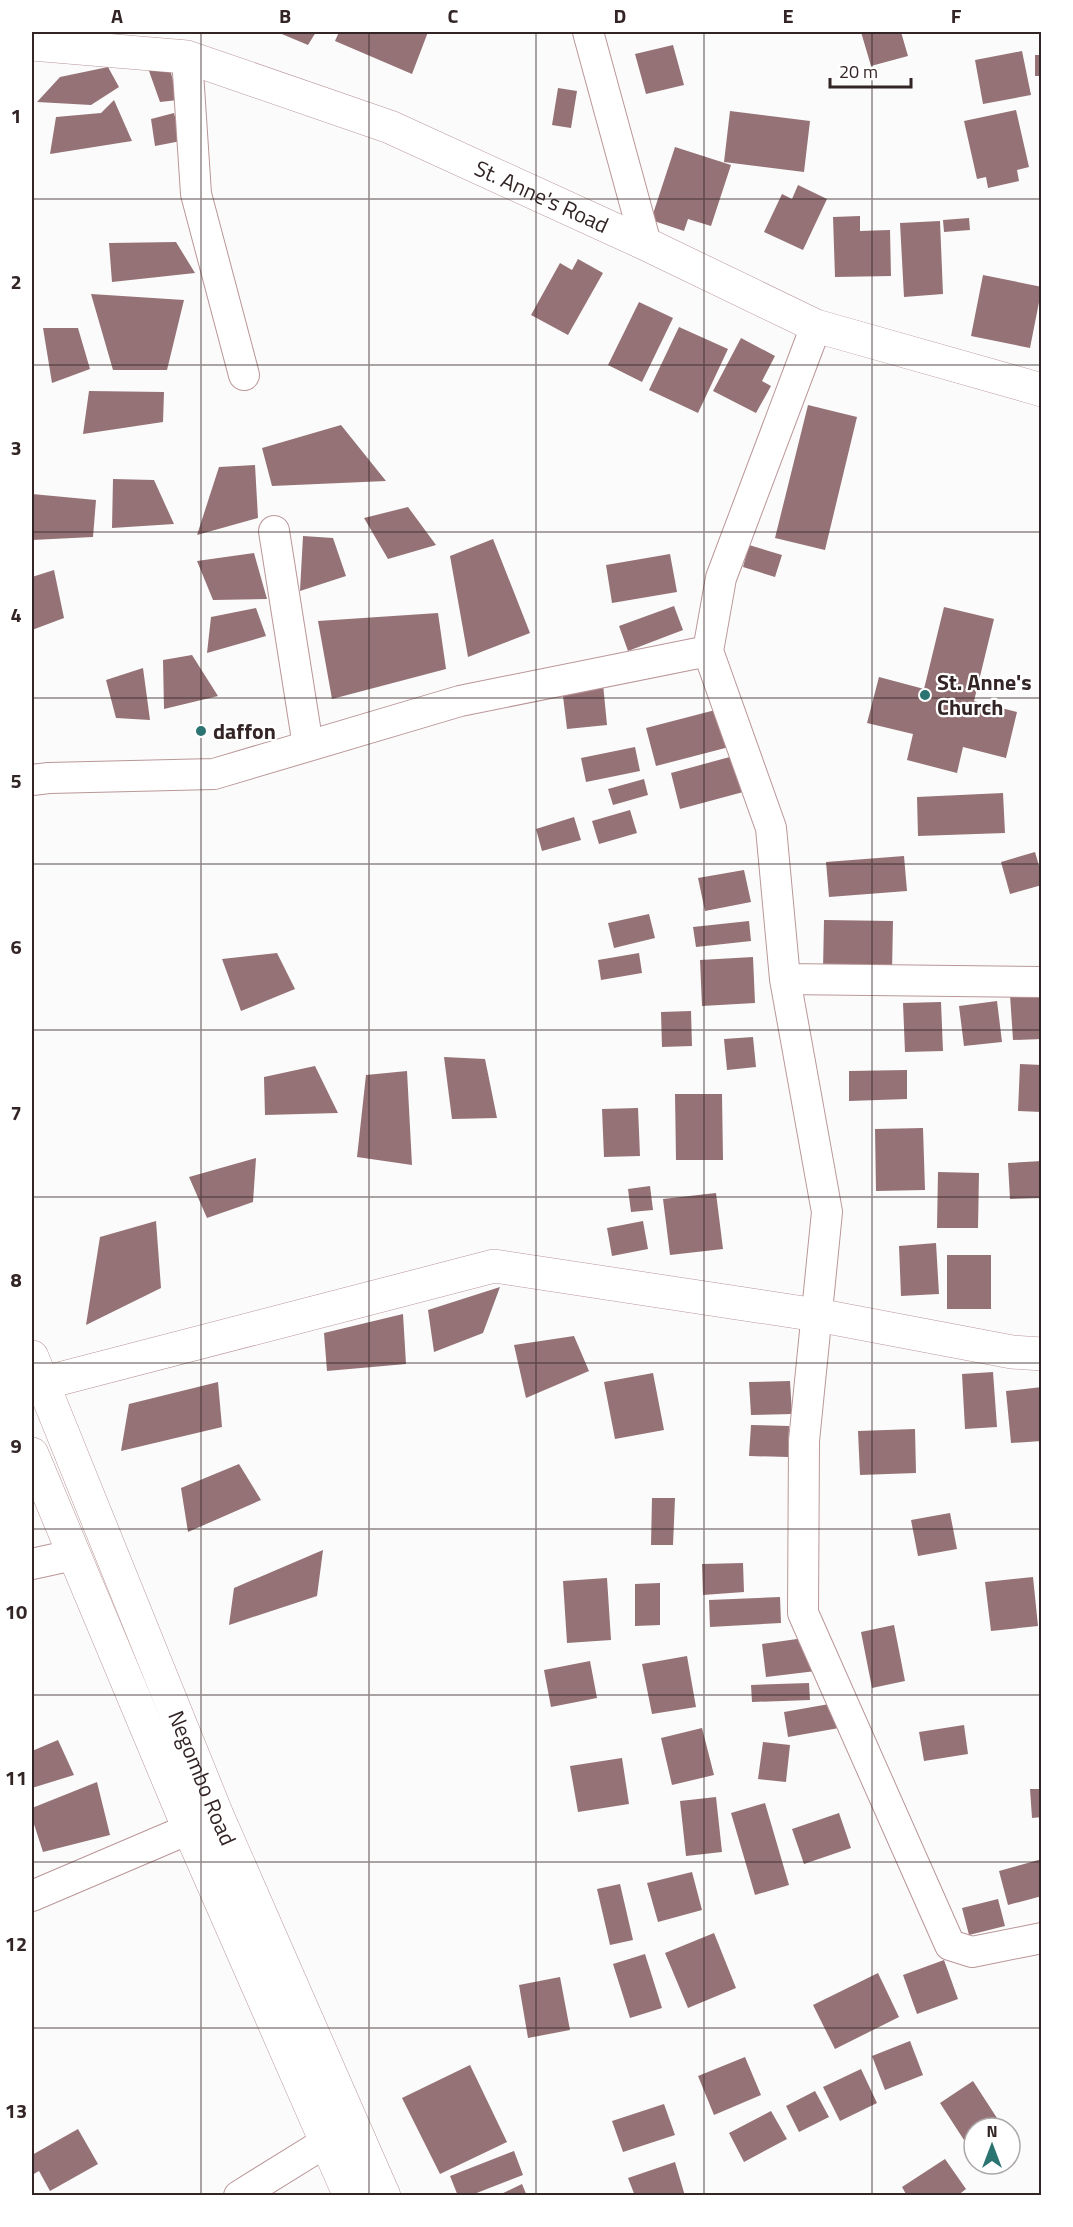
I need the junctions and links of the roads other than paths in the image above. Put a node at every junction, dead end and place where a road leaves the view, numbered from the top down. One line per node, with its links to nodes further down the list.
1 (588, 32): 4 (street)
2 (32, 44): 3 (main road, St. Anne's Road)
3 (187, 57): 4 (main road, St. Anne's Road); 6 (street)
4 (646, 244): 5 (main road, St. Anne's Road)
5 (816, 326): 7 (main road, St. Anne's Road); 9 (street)
6 (244, 375)
7 (1041, 390)
8 (274, 531): 10 (street)
9 (708, 651): 10 (street); 12 (street)
10 (308, 746): 11 (street)
11 (32, 780)
12 (785, 979): 13 (street); 14 (street)
13 (1041, 982)
14 (818, 1315): 15 (main road); 16 (main road); 22 (street)
15 (1041, 1354)
16 (35, 1374): 26 (main road, Negombo Road)
17 (32, 1454): 18 (main road, Negombo Road)
18 (73, 1555): 19 (street); 20 (main road, Negombo Road)
19 (32, 1564)
20 (189, 1829): 21 (street); 23 (main road, Negombo Road)
21 (32, 1896)
22 (1041, 1938)
23 (326, 2142): 24 (street); 25 (main road, Negombo Road)
24 (239, 2196)
25 (350, 2196)
26 (384, 2196)

